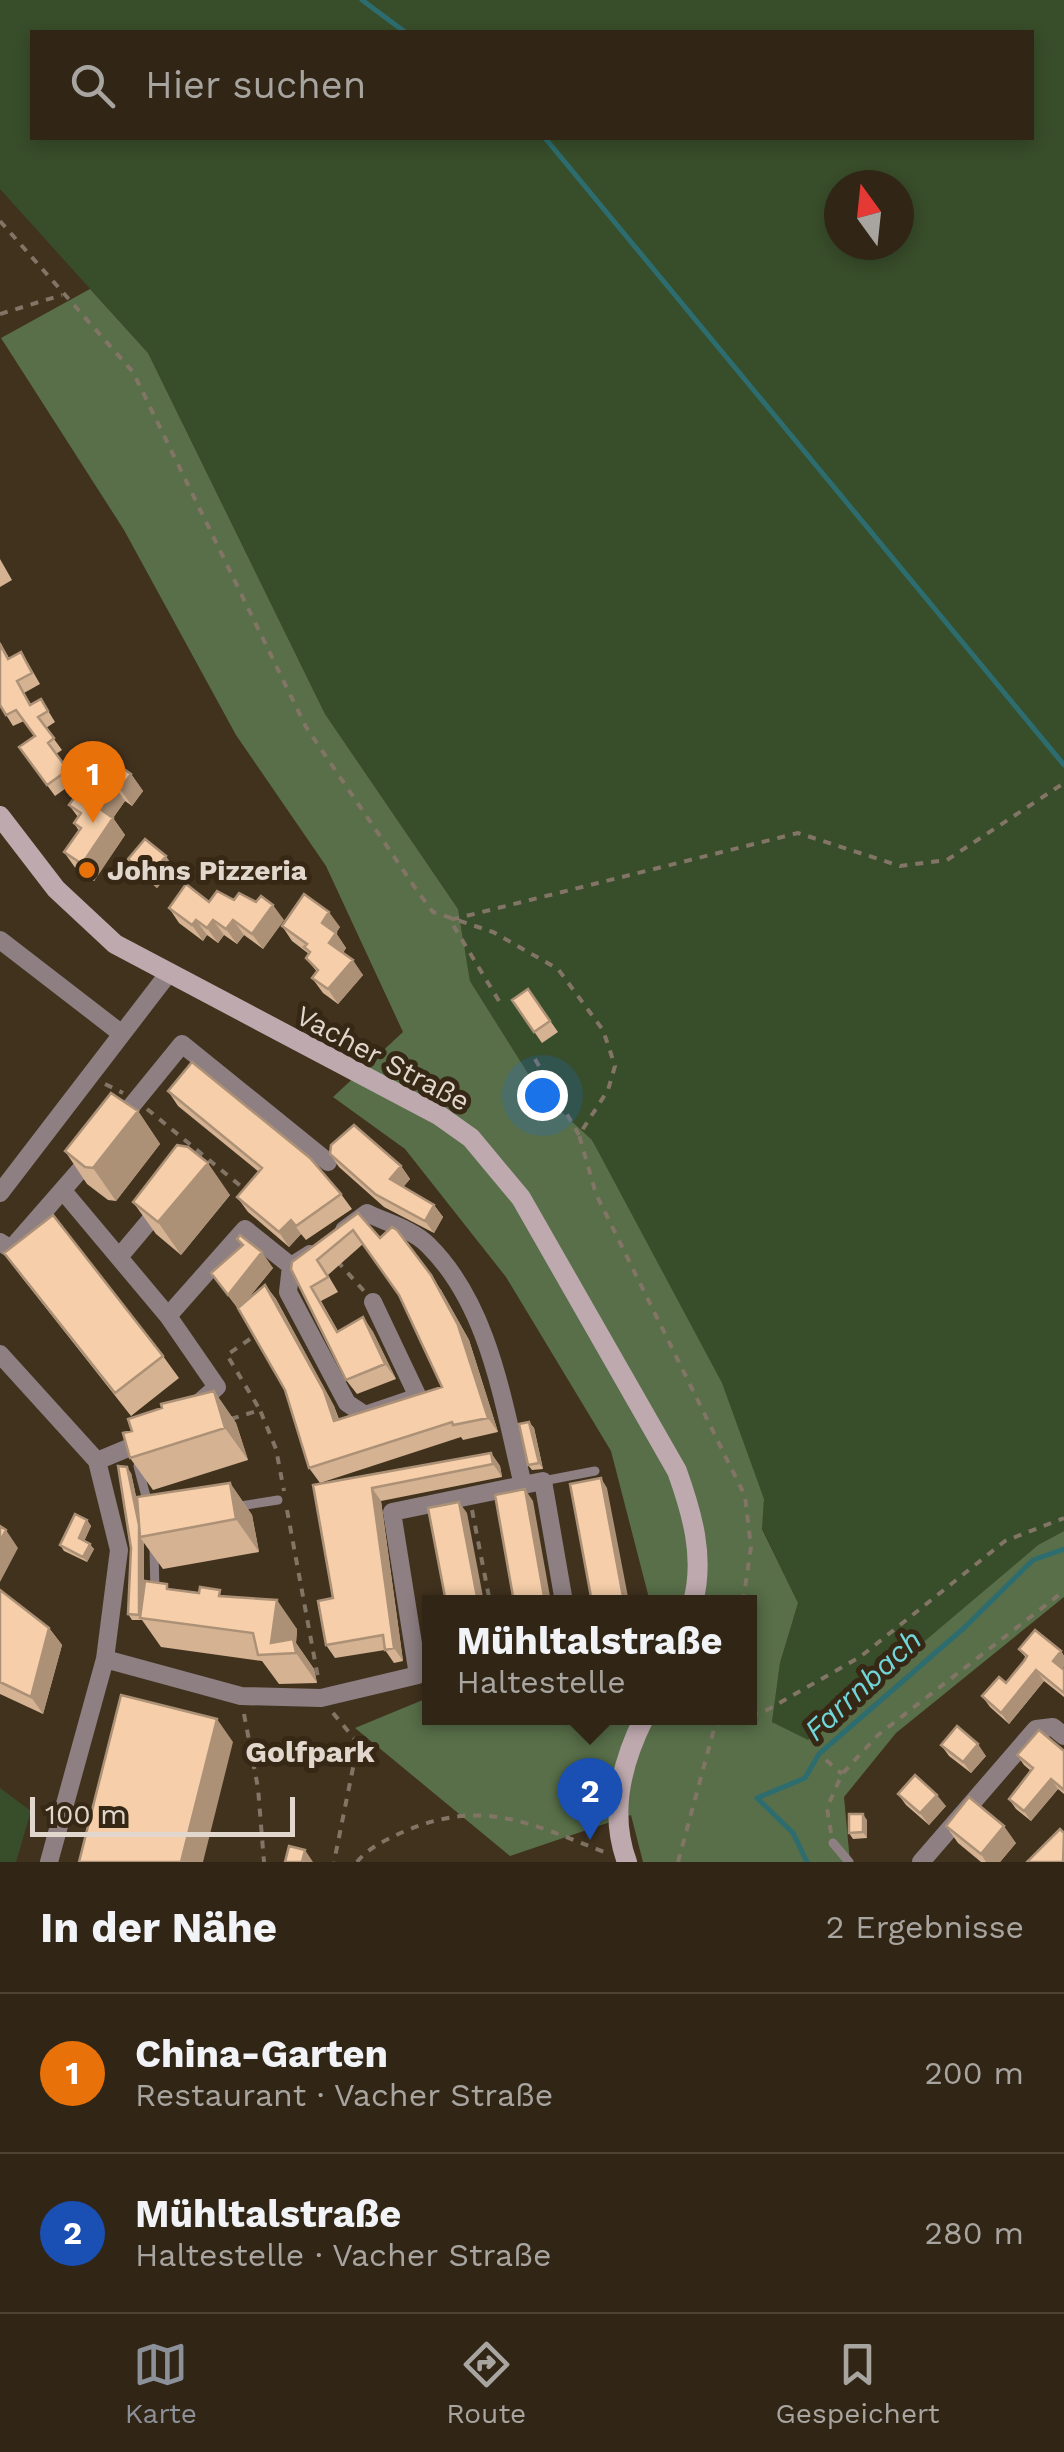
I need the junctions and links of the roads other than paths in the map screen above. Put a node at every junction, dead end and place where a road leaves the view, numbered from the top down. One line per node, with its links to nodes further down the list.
1 (0, 816): 3 (street, Vacher Straße)
2 (0, 940): 4 (street)
3 (168, 974): 4 (street); 25 (street, Vacher Straße)
4 (122, 1034): 7 (street)
5 (328, 1162): 6 (street)
6 (64, 1192): 9 (street); 10 (street)
7 (0, 1193)
8 (171, 1196): 10 (street)
9 (0, 1242)
10 (120, 1256): 13 (street)
11 (292, 1266): 12 (street); 13 (street); 19 (street)
12 (374, 1302)
13 (168, 1316): 15 (street)
14 (0, 1354): 16 (street)
15 (132, 1449): 16 (street); 22 (lane)
16 (97, 1461): 29 (street)
17 (596, 1471): 18 (lane)
18 (543, 1481): 19 (street); 24 (street)
19 (523, 1485): 30 (street)
20 (278, 1500): 21 (lane)
21 (224, 1509)
22 (152, 1521)
23 (154, 1538): 26 (lane)
24 (563, 1595)
25 (694, 1595)
26 (155, 1599): 27 (lane); 28 (lane)
27 (174, 1602)
28 (153, 1612)
29 (105, 1659): 31 (street); 36 (street)
30 (422, 1663)
31 (422, 1673)
32 (642, 1725): 35 (street)
33 (1064, 1736): 38 (street)
34 (833, 1843): 37 (lane)
35 (626, 1861)
36 (48, 1862)
37 (849, 1862)
38 (922, 1862)

